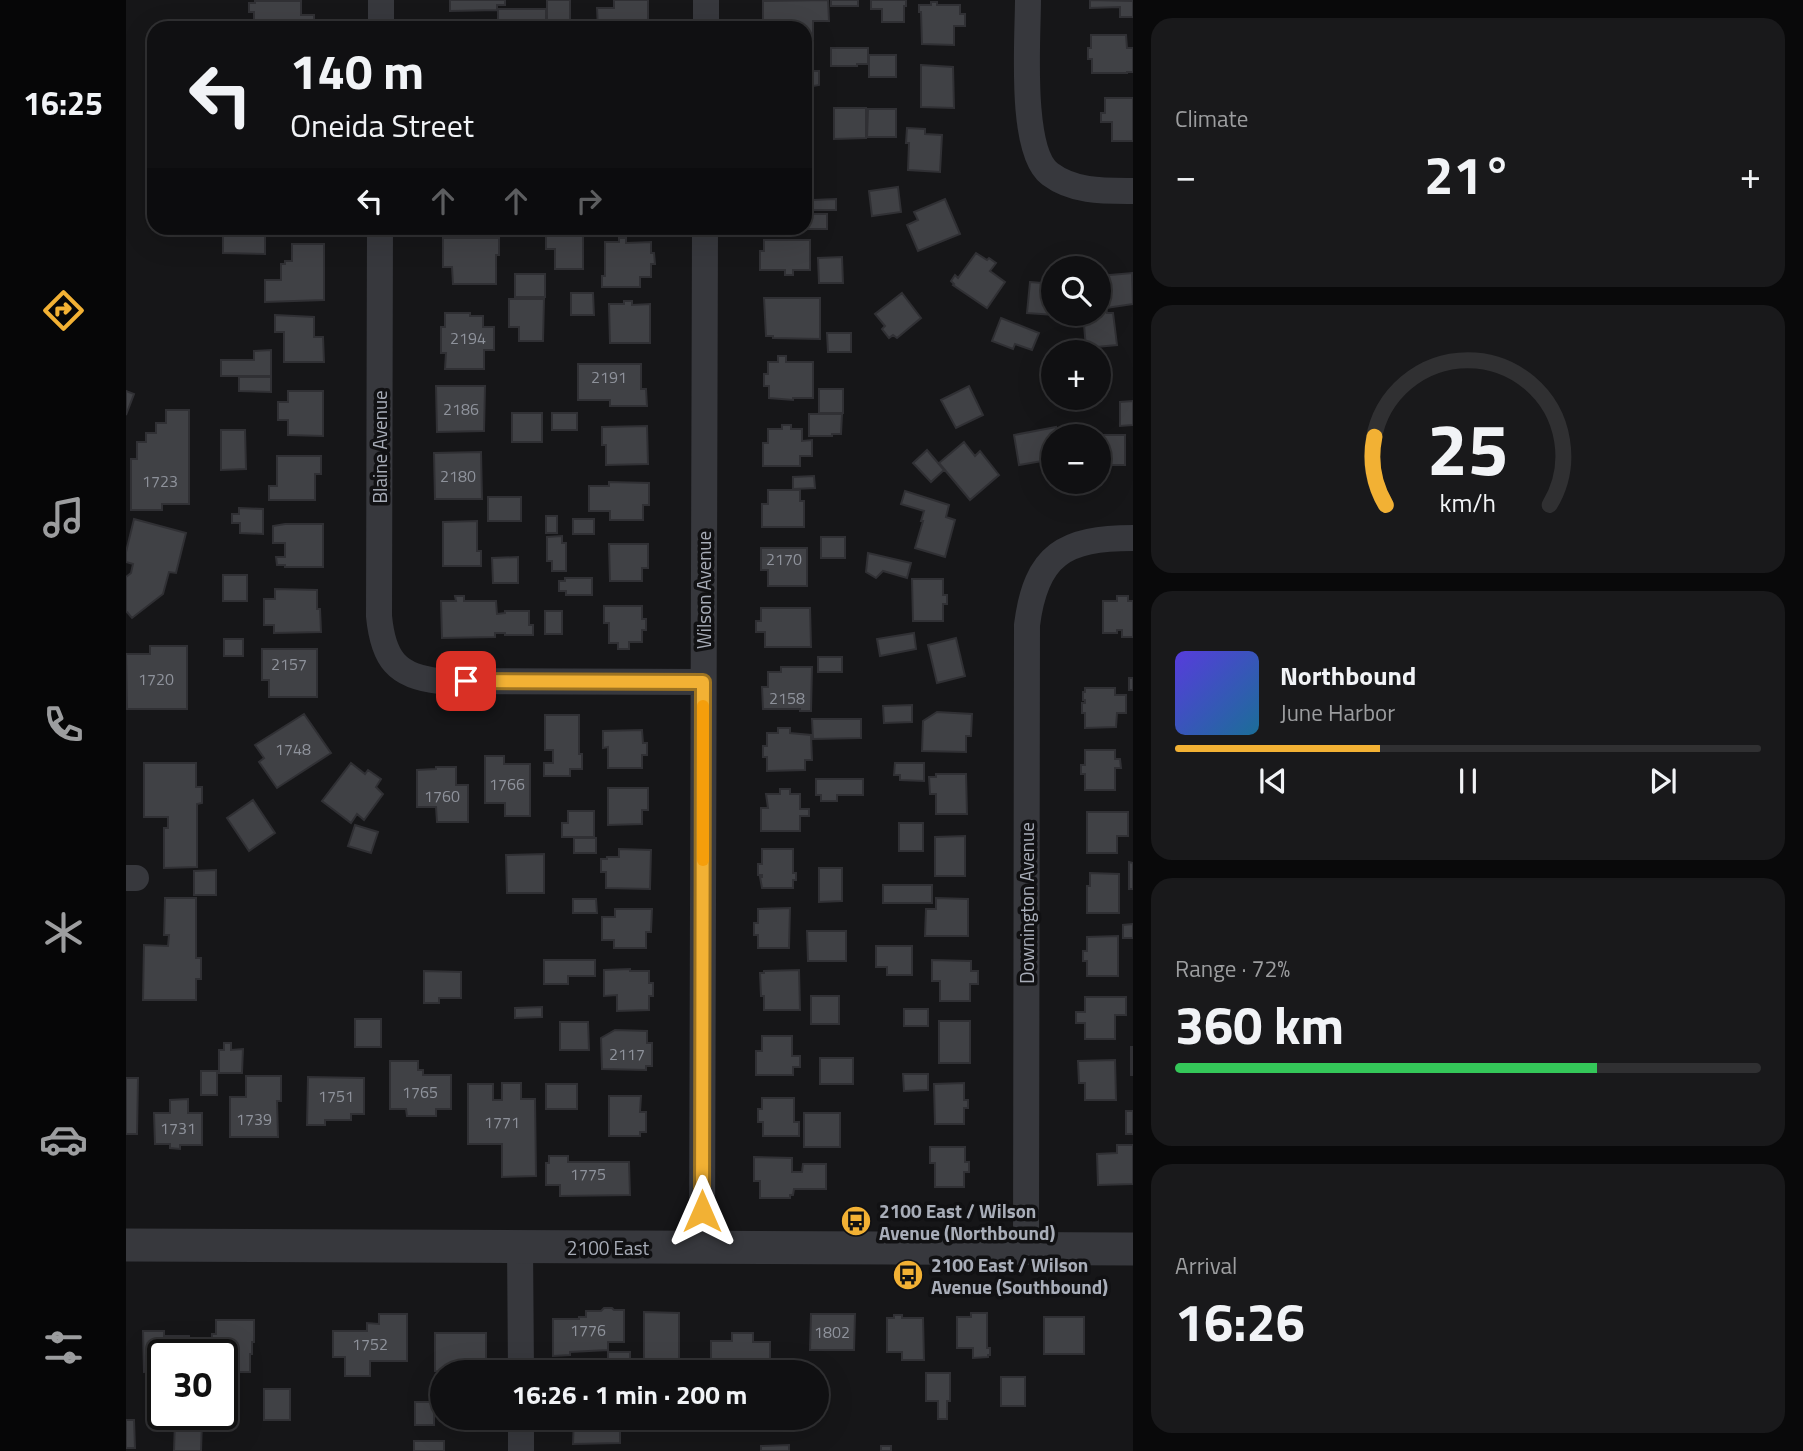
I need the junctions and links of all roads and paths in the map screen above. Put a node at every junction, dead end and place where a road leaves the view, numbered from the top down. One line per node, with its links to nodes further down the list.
1 (381, 0): 4 (street)
2 (706, 0): 5 (street)
3 (1028, 0): 6 (street)
4 (381, 21)
5 (706, 21)
6 (1133, 191)
7 (380, 235): 10 (street, Blaine Avenue)
8 (705, 235): 10 (street, Wilson Avenue)
9 (1133, 538): 14 (street, Downington Avenue)
10 (703, 682): 13 (street, Wilson Avenue)
11 (126, 1245): 12 (street, 2100 East)
12 (520, 1247): 13 (street, 2100 East); 16 (street)
13 (702, 1247): 14 (street, 2100 East)
14 (1026, 1249): 15 (street, 2100 East)
15 (1133, 1249)
16 (520, 1360)
17 (521, 1430): 18 (street)
18 (521, 1451)

